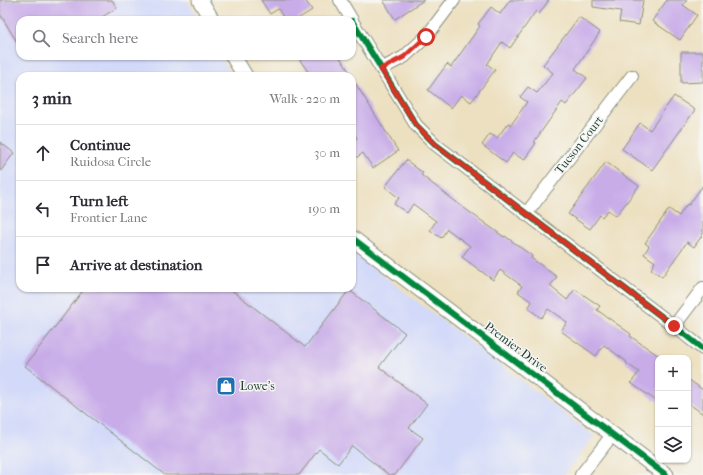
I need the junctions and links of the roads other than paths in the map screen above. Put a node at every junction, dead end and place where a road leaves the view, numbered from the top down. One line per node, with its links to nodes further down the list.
1 (200, 0): 4 (street)
2 (340, 0): 5 (street)
3 (454, 0): 8 (street)
4 (210, 16)
5 (350, 16)
6 (356, 27): 8 (street)
7 (235, 60): 9 (street)
8 (381, 69): 11 (street)
9 (242, 72)
10 (632, 76): 11 (street, Tucson Court)
11 (526, 214): 14 (street)
12 (356, 241): 16 (street, Premier Drive)
13 (703, 288): 14 (street)
14 (674, 326): 15 (street)
15 (703, 349)
16 (613, 434): 17 (street); 18 (street, Premier Drive)
17 (581, 475)
18 (666, 475)

